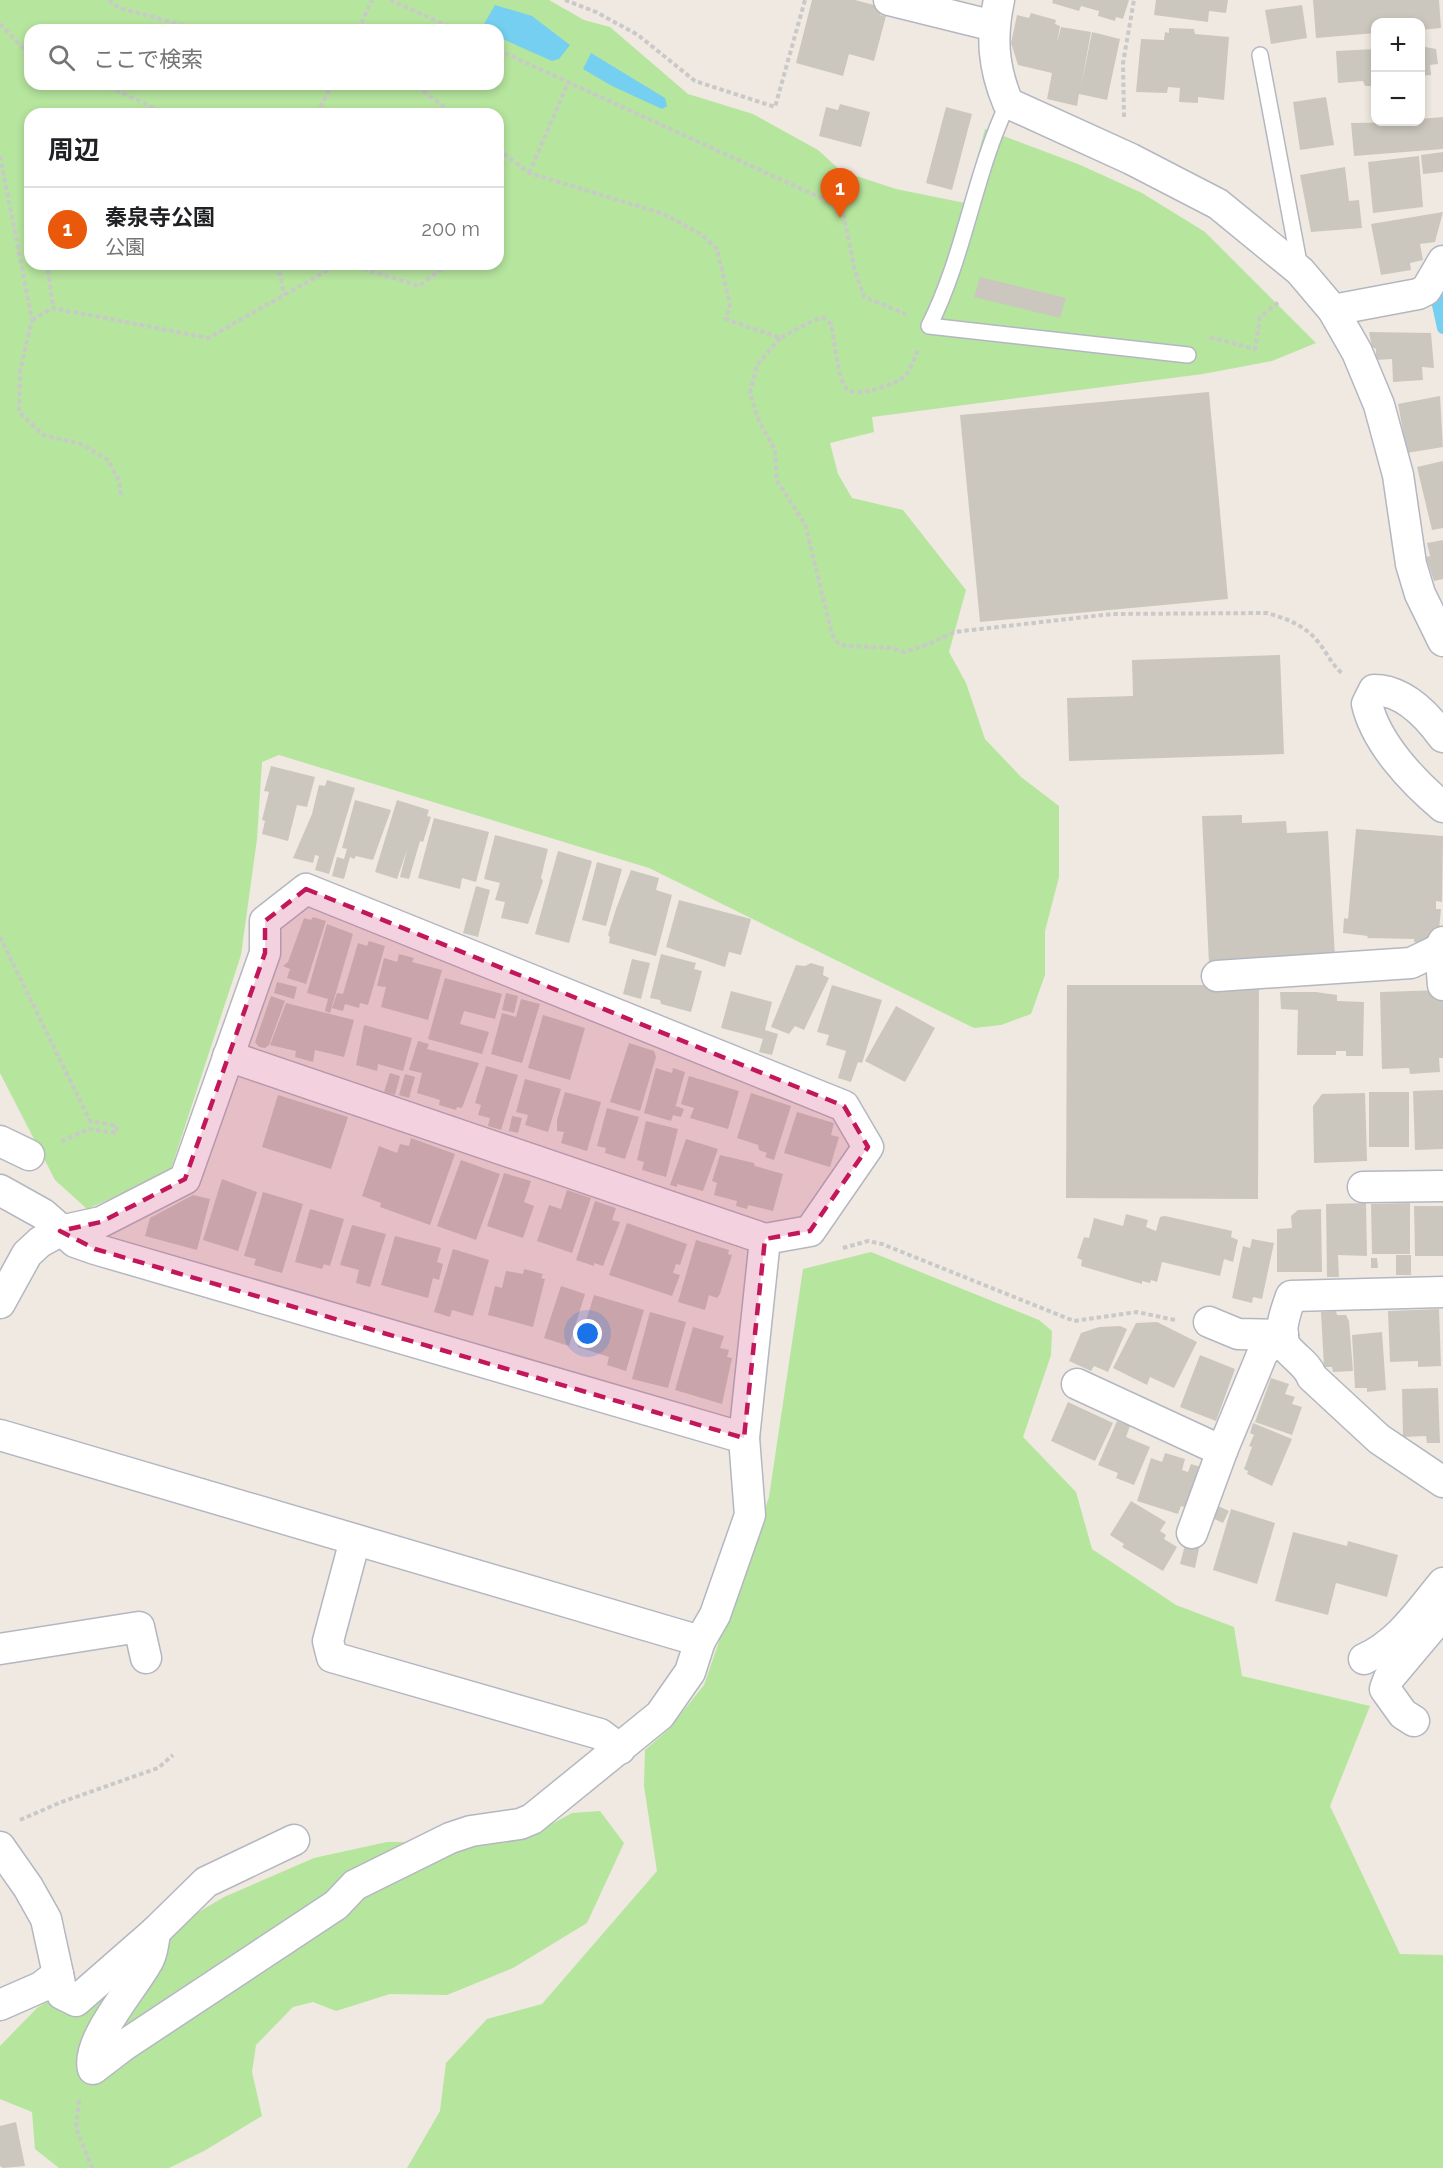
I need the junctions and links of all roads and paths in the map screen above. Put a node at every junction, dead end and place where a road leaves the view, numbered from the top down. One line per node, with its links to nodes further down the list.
1 (109, 0): 10 (path)
2 (372, 0): 11 (path)
3 (390, 0): 12 (path)
4 (565, 0): 5 (path)
5 (806, 0)
6 (889, 0): 8 (street)
7 (1134, 0): 24 (path)
8 (997, 13): 20 (street)
9 (0, 24): 13 (path)
10 (180, 24)
11 (361, 24)
12 (444, 24)
13 (24, 48)
14 (504, 53): 16 (path)
15 (1260, 55): 34 (lane)
16 (568, 83): 27 (path); 40 (path)
17 (115, 90): 21 (path)
18 (329, 90): 22 (path)
19 (422, 90): 23 (path)
20 (1008, 103): 24 (street); 40 (lane)
21 (155, 108)
22 (320, 108)
23 (445, 108)
24 (1118, 153): 34 (street)
25 (504, 154): 27 (path)
26 (0, 156): 39 (path)
27 (530, 173): 42 (path)
28 (1443, 261): 38 (street)
29 (48, 270): 37 (path)
30 (279, 270): 35 (path)
31 (328, 270): 35 (path)
32 (368, 270): 33 (path)
33 (440, 270)
34 (1300, 271): 38 (street)
35 (284, 295): 37 (path)
36 (1274, 305): 41 (path)
37 (53, 309): 39 (path)
38 (1333, 310): 45 (street)
39 (32, 320): 44 (path)
40 (929, 326): 42 (path); 43 (lane)
41 (1203, 335)
42 (780, 338): 46 (path)
43 (1188, 355)
44 (121, 495)
45 (1443, 641)
46 (1370, 697): 47 (street); 48 (street)
47 (1443, 737)
48 (1443, 807)
49 (0, 937): 55 (path)
50 (1442, 946): 51 (street); 52 (street)
51 (1217, 976)
52 (1443, 985)
53 (228, 1056): 59 (street); 60 (street); 60 (street)
54 (0, 1141): 55 (street)
55 (29, 1155)
56 (1443, 1186): 57 (street)
57 (1363, 1187)
58 (0, 1190): 59 (street)
59 (60, 1231): 63 (street); 68 (street)
60 (765, 1239): 68 (street)
61 (868, 1241): 64 (path)
62 (1443, 1292): 65 (street)
63 (0, 1303)
64 (1209, 1322): 65 (street)
65 (1282, 1335): 69 (street); 70 (street)
66 (1077, 1384): 69 (street)
67 (0, 1435): 72 (street)
68 (744, 1438): 75 (street)
69 (1222, 1451): 71 (street)
70 (1443, 1482)
71 (1192, 1533)
72 (356, 1540): 75 (street); 80 (street)
73 (1443, 1583): 78 (street)
74 (1443, 1614): 79 (street)
75 (700, 1641): 80 (street)
76 (0, 1649): 77 (street)
77 (146, 1658)
78 (1364, 1659)
79 (1414, 1721)
80 (620, 1749): 88 (street)
81 (173, 1755): 82 (path)
82 (17, 1821)
83 (294, 1840): 85 (street)
84 (0, 1847): 86 (street)
85 (155, 1932): 86 (street); 88 (street)
86 (58, 1974): 87 (street)
87 (0, 2005)
88 (93, 2069): 89 (path)
89 (92, 2168)

